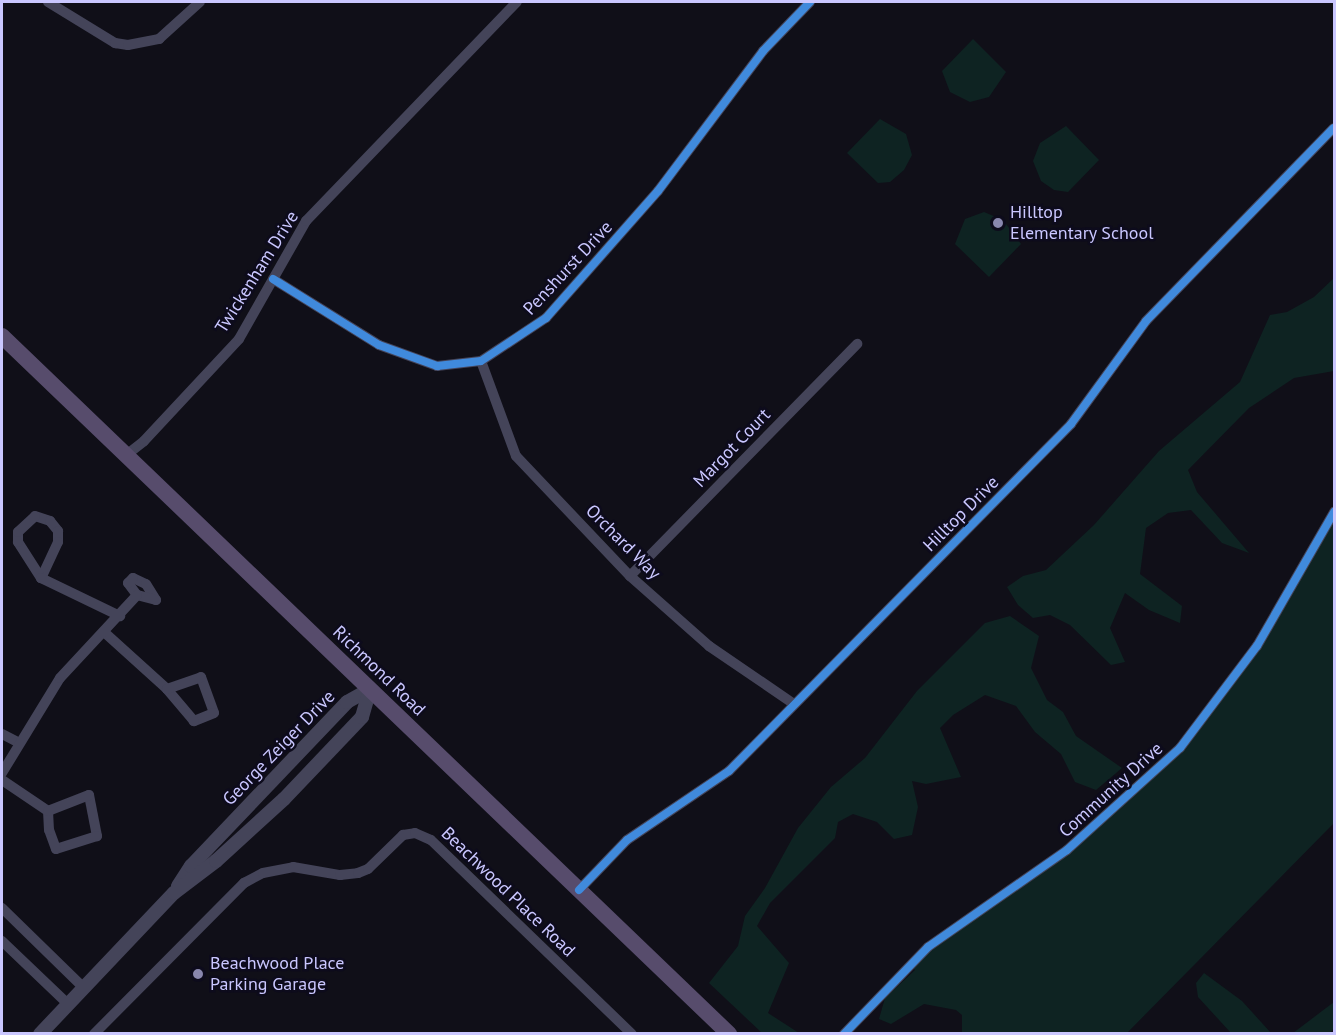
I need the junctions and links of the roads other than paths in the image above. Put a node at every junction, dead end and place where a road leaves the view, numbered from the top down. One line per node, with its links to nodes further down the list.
1 (48, 2): 2 (street)
2 (200, 2)
3 (518, 2): 6 (street, Twickenham Drive)
4 (810, 2): 9 (street, Penshurst Drive)
5 (1335, 128): 19 (street, Hilltop Drive)
6 (273, 279): 9 (street, Penshurst Drive); 10 (street, Twickenham Drive)
7 (2, 336): 10 (main road, Richmond Road)
8 (857, 344): 12 (street, Margot Court)
9 (481, 361): 12 (street, Orchard Way)
10 (125, 456): 18 (main road, Richmond Road)
11 (1335, 512): 35 (street, Community Drive)
12 (630, 576): 19 (street, Orchard Way)
13 (41, 578): 13 (street); 15 (street)
14 (137, 596): 15 (street)
15 (120, 616): 16 (street)
16 (104, 632): 17 (street); 21 (street)
17 (167, 689): 17 (street)
18 (370, 689): 25 (main road, Richmond Road); 26 (street, George Zeiger Drive); 26 (street, George Zeiger Drive)
19 (794, 705): 25 (street, Hilltop Drive)
20 (2, 734): 21 (street)
21 (18, 742): 22 (street)
22 (2, 773)
23 (2, 780): 24 (street)
24 (48, 811): 24 (street)
25 (579, 890): 34 (main road, Richmond Road)
26 (174, 893): 29 (street, George Zeiger Drive)
27 (2, 908): 29 (street)
28 (2, 941): 30 (street)
29 (84, 988): 30 (street, George Zeiger Drive)
30 (68, 1004): 31 (street, George Zeiger Drive)
31 (40, 1034)
32 (94, 1034): 33 (street, Beachwood Place Road)
33 (632, 1034)
34 (729, 1034)
35 (844, 1034)

